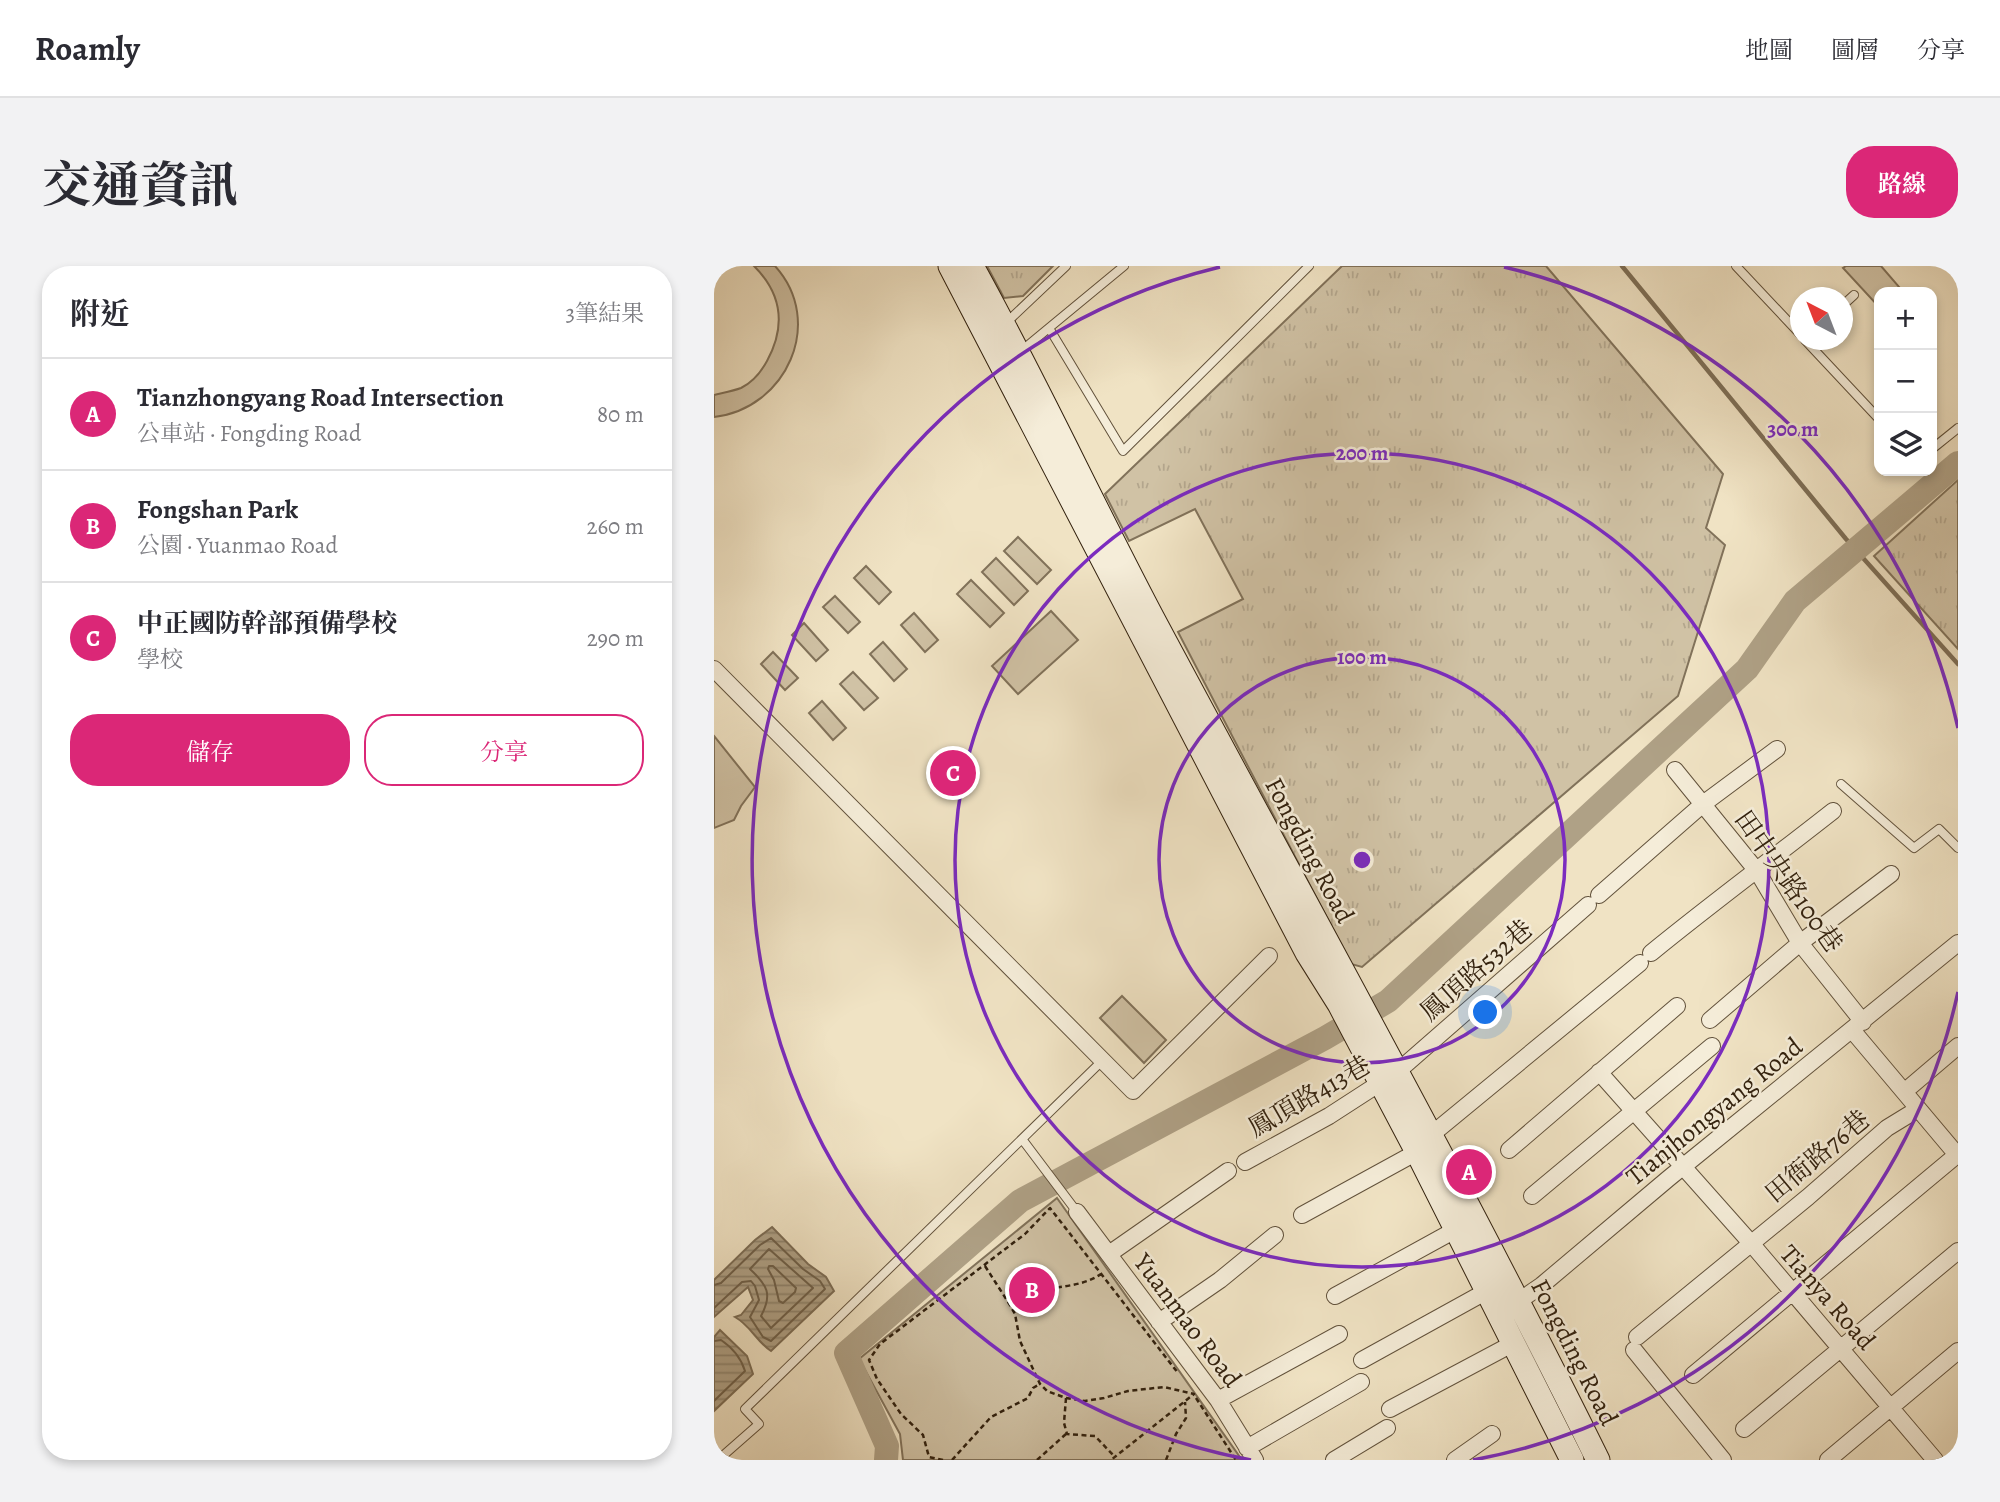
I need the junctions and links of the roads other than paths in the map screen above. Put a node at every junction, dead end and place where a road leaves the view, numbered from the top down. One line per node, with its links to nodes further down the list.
1 (950, 266): 27 (main road, Fongding Road)
2 (972, 266): 8 (main road, Fongding Road)
3 (1066, 266): 8 (lane)
4 (1124, 266): 9 (lane)
5 (1309, 266): 9 (lane)
6 (1735, 266): 7 (lane)
7 (1790, 323)
8 (1004, 324): 11 (main road, Fongding Road)
9 (1049, 328): 11 (lane)
10 (1815, 350): 12 (lane)
11 (1019, 353): 27 (main road, Fongding Road)
12 (1874, 414)
13 (1958, 428): 14 (lane)
14 (1937, 445)
15 (714, 669): 33 (street)
16 (1777, 749): 19 (street, 鳳頂路532巷)
17 (1675, 770): 19 (street, 田中央路100巷)
18 (1840, 784): 21 (lane)
19 (1703, 804): 22 (street, 田中央路100巷); 35 (street, 鳳頂路532巷)
20 (1833, 811): 22 (street)
21 (1958, 848)
22 (1757, 871): 24 (street, 田中央路100巷); 40 (street)
23 (1891, 874): 24 (street)
24 (1800, 943): 29 (street); 30 (street, 田中央路100巷)
25 (1958, 943): 30 (street, Tianjhongyang Road)
26 (1269, 956): 33 (street)
27 (1348, 1000): 35 (main road, Fongding Road)
28 (1676, 1006): 34 (street)
29 (1710, 1020)
30 (1857, 1026): 36 (street, 田中央路100巷); 44 (street, Tianjhongyang Road)
31 (1712, 1046): 38 (street)
32 (1958, 1046): 36 (street)
33 (1102, 1060): 39 (lane)
34 (1600, 1072): 38 (street, Tianya Road); 41 (street)
35 (1389, 1077): 40 (main road, Fongding Road); 43 (street, 鳳頂路413巷)
36 (1904, 1092): 37 (street, 田中央路100巷)
37 (1918, 1109): 42 (street, 田中央路100巷); 51 (street, 田衙路76巷)
38 (1634, 1111): 44 (street, Tianya Road); 46 (street)
39 (1022, 1139): 47 (lane); 74 (lane)
40 (1424, 1144): 48 (street); 49 (main road, Fongding Road); 57 (main road, Fongding Road)
41 (1509, 1150)
42 (1958, 1155): 55 (street)
43 (1245, 1162)
44 (1683, 1167): 51 (street, Tianya Road); 57 (street, Tianjhongyang Road)
45 (1228, 1171): 53 (street)
46 (1532, 1196)
47 (1077, 1212): 53 (street, Yuanmao Road)
48 (1302, 1215)
49 (1457, 1229): 54 (main road, Fongding Road); 56 (street)
50 (1275, 1236): 59 (street)
51 (1750, 1242): 55 (street, Tianya Road); 79 (street, 田衙路76巷)
52 (1958, 1251): 62 (street)
53 (1108, 1254): 59 (street, Yuanmao Road)
54 (1488, 1291): 58 (main road, Fongding Road); 64 (street)
55 (1792, 1293): 62 (street, Tianya Road); 65 (street)
56 (1335, 1296)
57 (1520, 1301): 58 (street, Tianjhongyang Road); 78 (main road, Fongding Road)
58 (1500, 1314): 61 (main road, Fongding Road)
59 (1159, 1322): 67 (street, Yuanmao Road)
60 (1339, 1334): 67 (street)
61 (1514, 1342): 69 (street); 77 (main road, Fongding Road)
62 (1840, 1348): 68 (street, Tianya Road); 71 (street)
63 (1958, 1351): 68 (street)
64 (1362, 1360)
65 (1693, 1375)
66 (1362, 1382): 73 (street)
67 (1218, 1400): 73 (street, Yuanmao Road)
68 (1890, 1407): 80 (street); 81 (street, Tianya Road)
69 (1390, 1409)
70 (1387, 1428): 75 (street)
71 (1744, 1429)
72 (1492, 1434): 76 (street)
73 (1246, 1456)
74 (718, 1460)
75 (1334, 1460)
76 (1455, 1460)
77 (1572, 1460)
78 (1598, 1460)
79 (1723, 1460)
80 (1828, 1460)
81 (1935, 1460)

